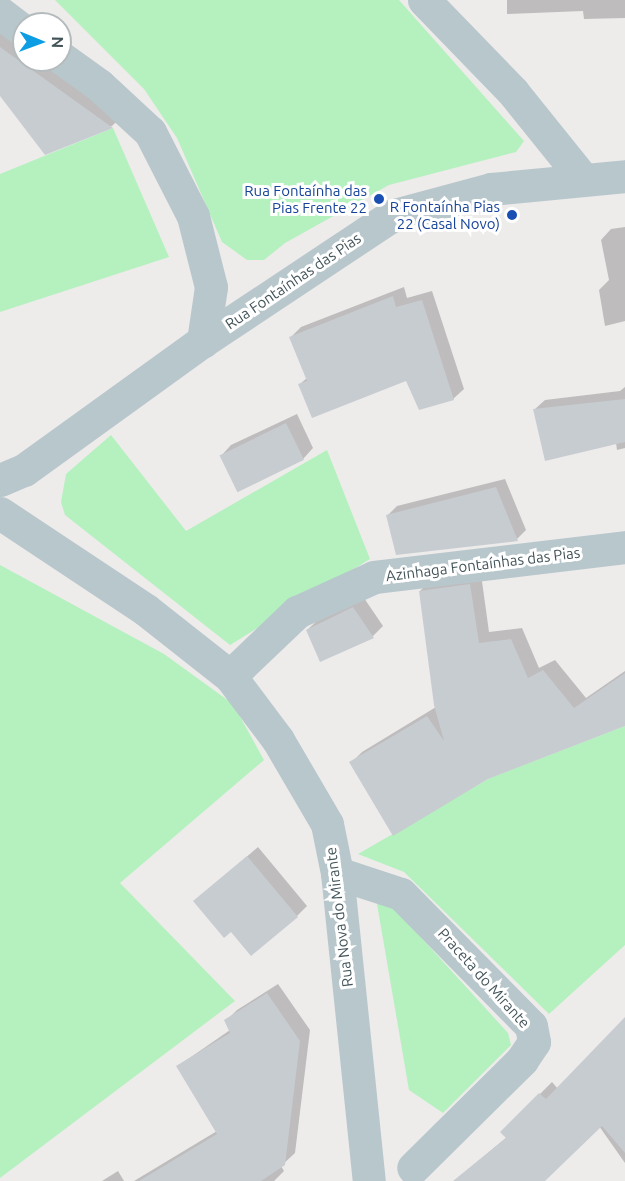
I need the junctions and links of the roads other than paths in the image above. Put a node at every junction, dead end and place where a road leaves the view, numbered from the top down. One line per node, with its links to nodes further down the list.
1 (424, 0): 4 (street)
2 (72, 66): 5 (street)
3 (625, 176): 4 (street, Rua Fontaínhas das Pias)
4 (584, 179): 5 (street, Rua Fontaínhas das Pias)
5 (203, 341): 6 (street, Rua Fontaínhas das Pias)
6 (0, 480)
7 (0, 513): 9 (street, Rua Nova do Mirante)
8 (625, 547): 9 (street, Azinhaga Fontaínhas das Pias)
9 (230, 676): 10 (street, Rua Nova do Mirante)
10 (337, 873): 11 (street, Praceta do Mirante); 12 (street, Rua Nova do Mirante)
11 (413, 1168)
12 (369, 1181)

